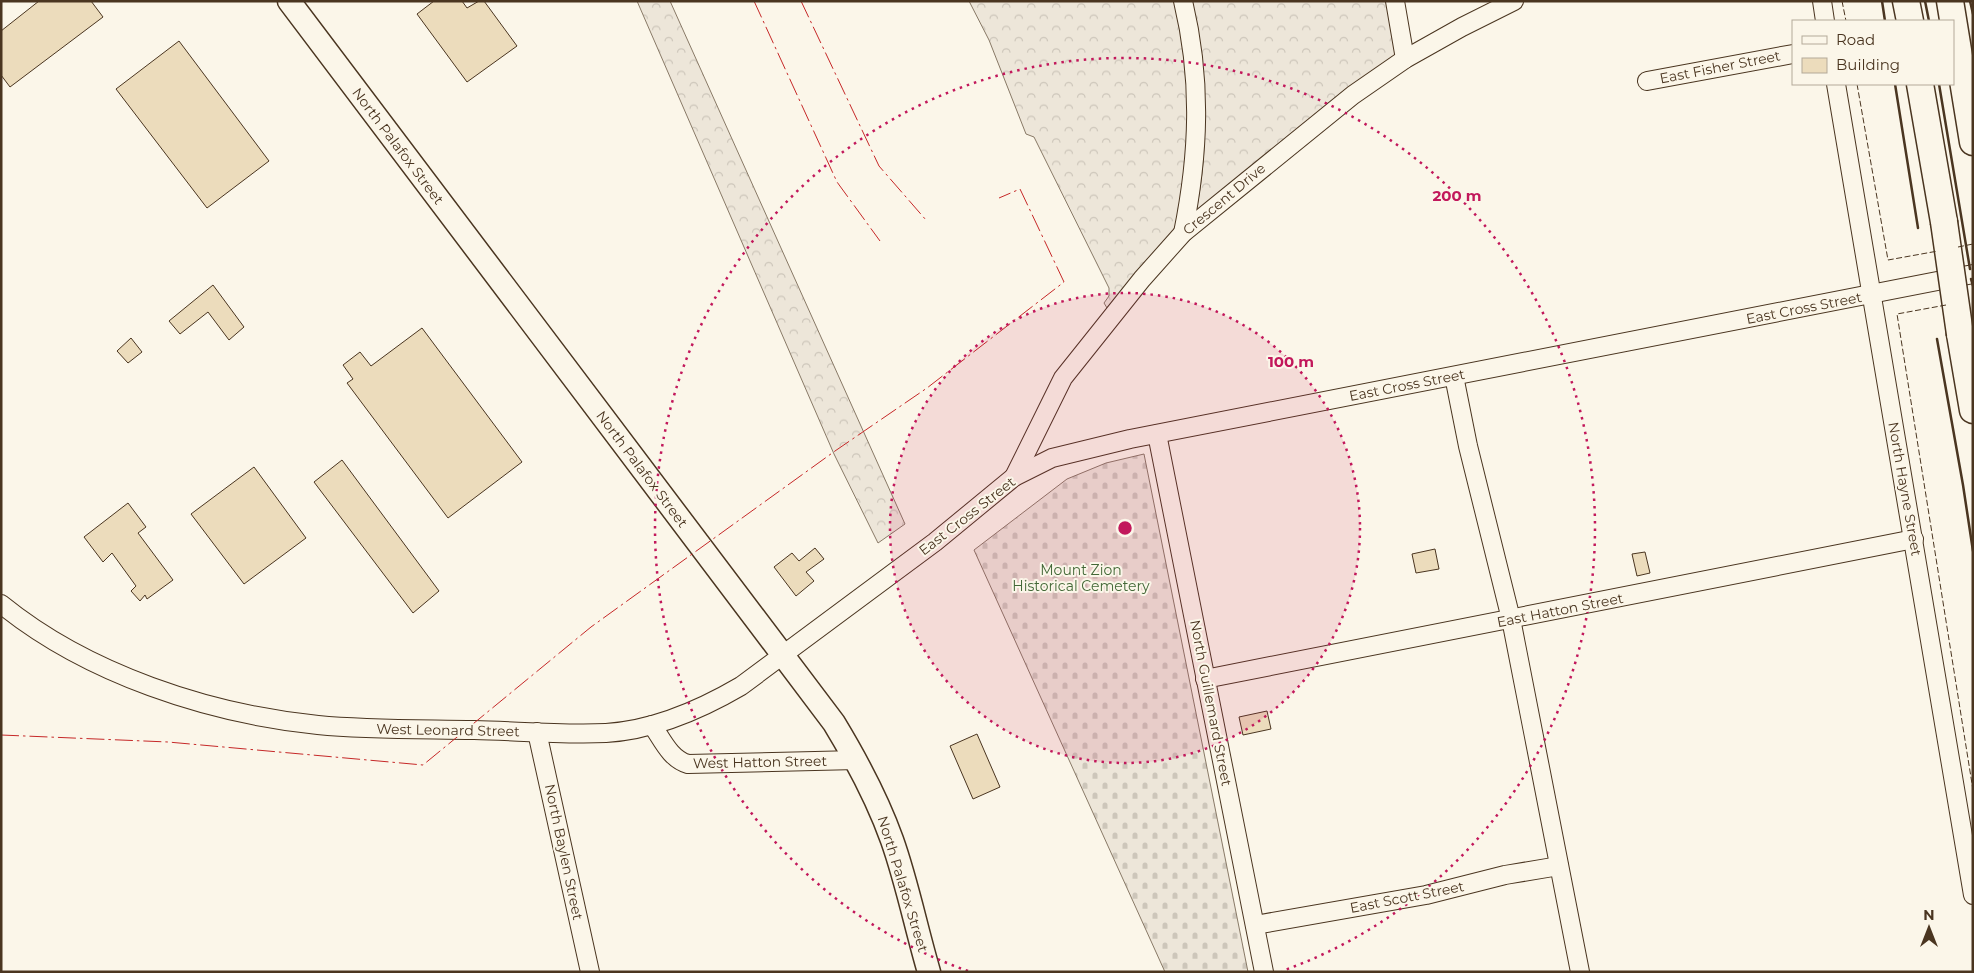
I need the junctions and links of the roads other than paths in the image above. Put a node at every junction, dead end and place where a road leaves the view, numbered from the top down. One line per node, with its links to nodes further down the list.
1 (289, 1): 29 (main road, North Palafox Street)
2 (1183, 1): 18 (street)
3 (1395, 1): 13 (street)
4 (1514, 1): 13 (street, Crescent Drive)
5 (1822, 1): 8 (street)
6 (1906, 1): 9 (highway)
7 (1950, 1): 10 (highway)
8 (1825, 20)
9 (1910, 20)
10 (1953, 20)
11 (1954, 26): 17 (highway)
12 (1792, 54): 14 (street, East Fisher Street)
13 (1405, 59): 18 (street, Crescent Drive)
14 (1647, 81)
15 (1836, 85): 20 (street, North Hayne Street)
16 (1920, 85): 22 (highway, bridge)
17 (1973, 142)
18 (1183, 233): 24 (street, Crescent Drive)
19 (1973, 274): 20 (street, East Cross Street)
20 (1872, 294): 21 (street, East Cross Street); 25 (street, North Hayne Street)
21 (1454, 376): 23 (street, East Cross Street); 28 (street)
22 (1973, 410)
23 (1157, 434): 24 (street, East Cross Street); 30 (street, North Guillemard Street)
24 (1014, 477): 26 (street, East Cross Street)
25 (1914, 539): 28 (street, East Hatton Street); 35 (street, North Hayne Street)
26 (879, 584): 29 (street, West Leonard Street)
27 (1, 604): 32 (street, West Leonard Street)
28 (1512, 619): 30 (street, East Hatton Street); 34 (street)
29 (783, 656): 31 (street, West Leonard Street); 33 (main road, North Palafox Street)
30 (1205, 679): 36 (street, North Guillemard Street)
31 (652, 725): 32 (street, West Leonard Street); 33 (street, West Hatton Street)
32 (537, 732): 37 (street, North Baylen Street)
33 (857, 760): 38 (main road, North Palafox Street)
34 (1559, 866): 36 (street, East Scott Street); 40 (street)
35 (1973, 895)
36 (1255, 925): 39 (street, North Guillemard Street)
37 (590, 972)
38 (929, 972)
39 (1264, 972)
40 (1580, 972)

